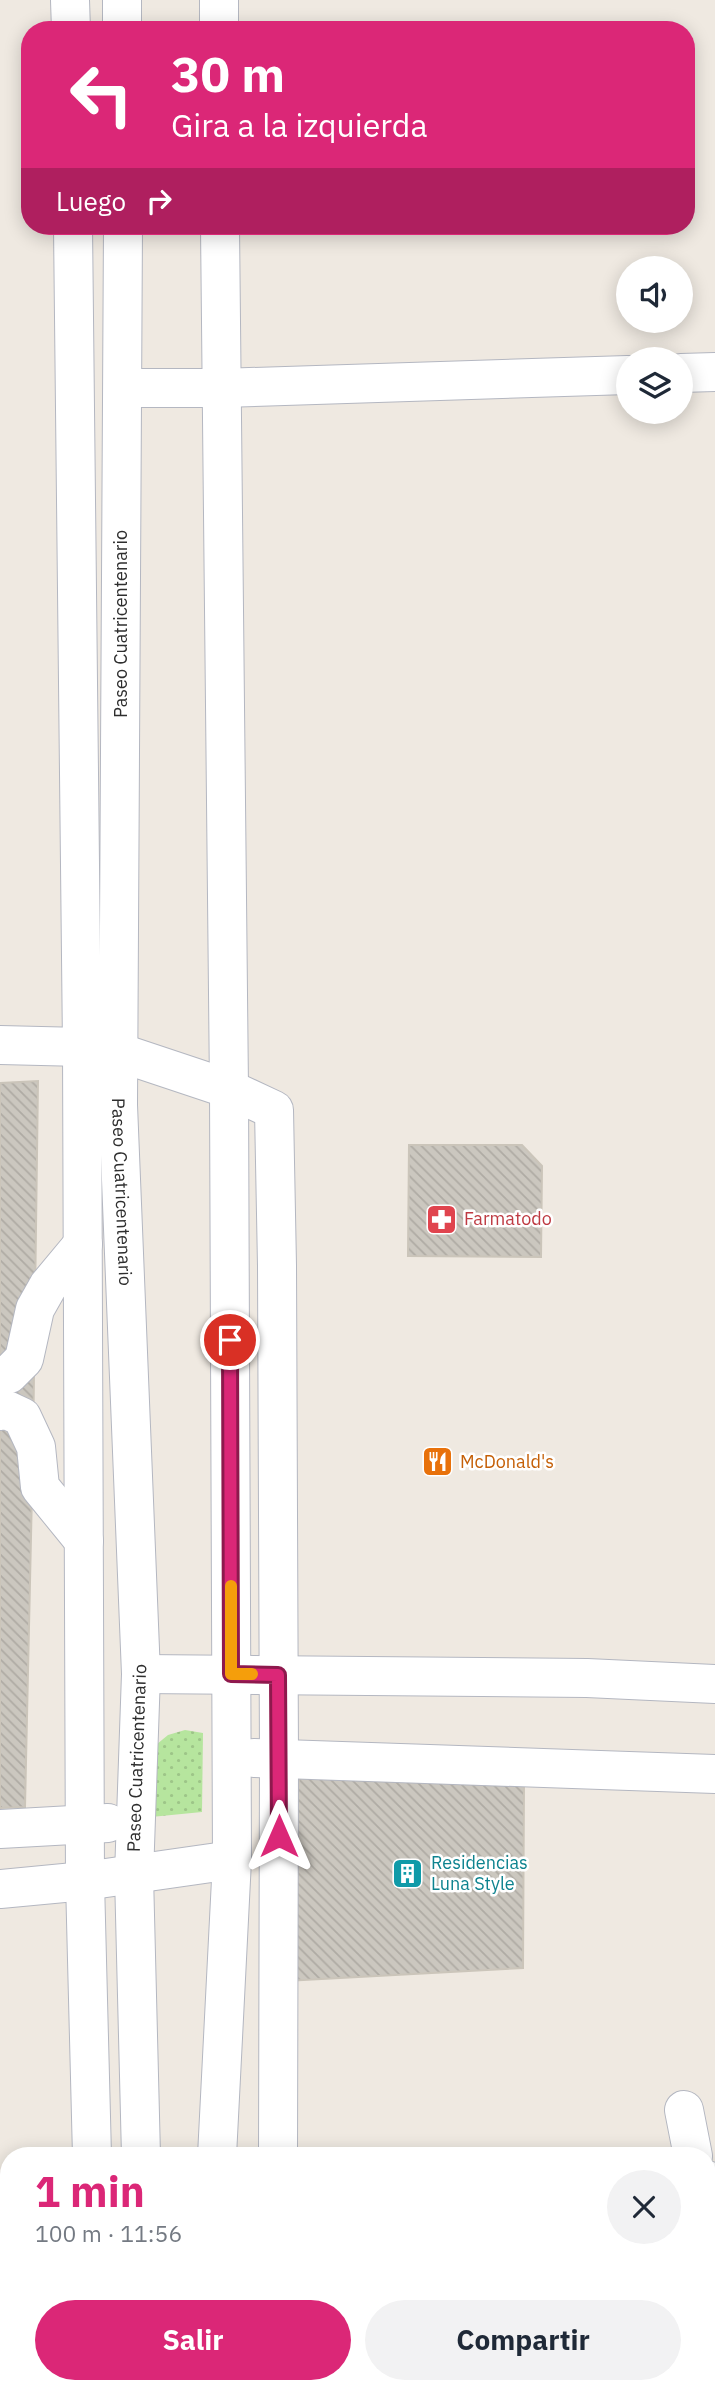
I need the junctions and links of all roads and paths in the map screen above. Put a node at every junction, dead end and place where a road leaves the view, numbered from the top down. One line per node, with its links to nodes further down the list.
1 (70, 0): 4 (street)
2 (122, 0): 5 (street)
3 (219, 0): 6 (street)
4 (71, 21)
5 (122, 21)
6 (219, 21)
7 (73, 235): 16 (street, Paseo Cuatricentenario)
8 (123, 235): 13 (street, Paseo Cuatricentenario)
9 (220, 235): 14 (street)
10 (715, 372): 11 (street)
11 (693, 373)
12 (616, 375): 14 (street)
13 (123, 388): 14 (street); 16 (street, Paseo Cuatricentenario)
14 (221, 388): 17 (street)
15 (0, 1045): 16 (street)
16 (100, 1050): 17 (street); 18 (street, Paseo Cuatricentenario); 22 (street, Paseo Cuatricentenario)
17 (229, 1089): 23 (street); 24 (street)
18 (83, 1244): 19 (street); 21 (street, Paseo Cuatricentenario)
19 (0, 1375)
20 (0, 1411): 21 (street)
21 (84, 1541): 30 (street, Paseo Cuatricentenario)
22 (141, 1674): 23 (street); 29 (street, Paseo Cuatricentenario)
23 (231, 1674): 24 (street); 26 (street)
24 (278, 1675): 25 (street); 27 (street)
25 (715, 1684)
26 (231, 1758): 27 (street); 32 (street)
27 (279, 1758): 28 (street); 40 (street)
28 (715, 1774)
29 (135, 1821): 30 (street); 33 (street, Paseo Cuatricentenario)
30 (85, 1826): 31 (street); 34 (street, Paseo Cuatricentenario)
31 (0, 1829)
32 (232, 1860): 33 (street); 39 (street)
33 (134, 1875): 34 (street); 38 (street, Paseo Cuatricentenario)
34 (85, 1881): 35 (street); 37 (street, Paseo Cuatricentenario)
35 (0, 1889)
36 (684, 2110): 41 (street)
37 (92, 2147)
38 (141, 2147)
39 (217, 2147)
40 (278, 2147)
41 (691, 2147)

